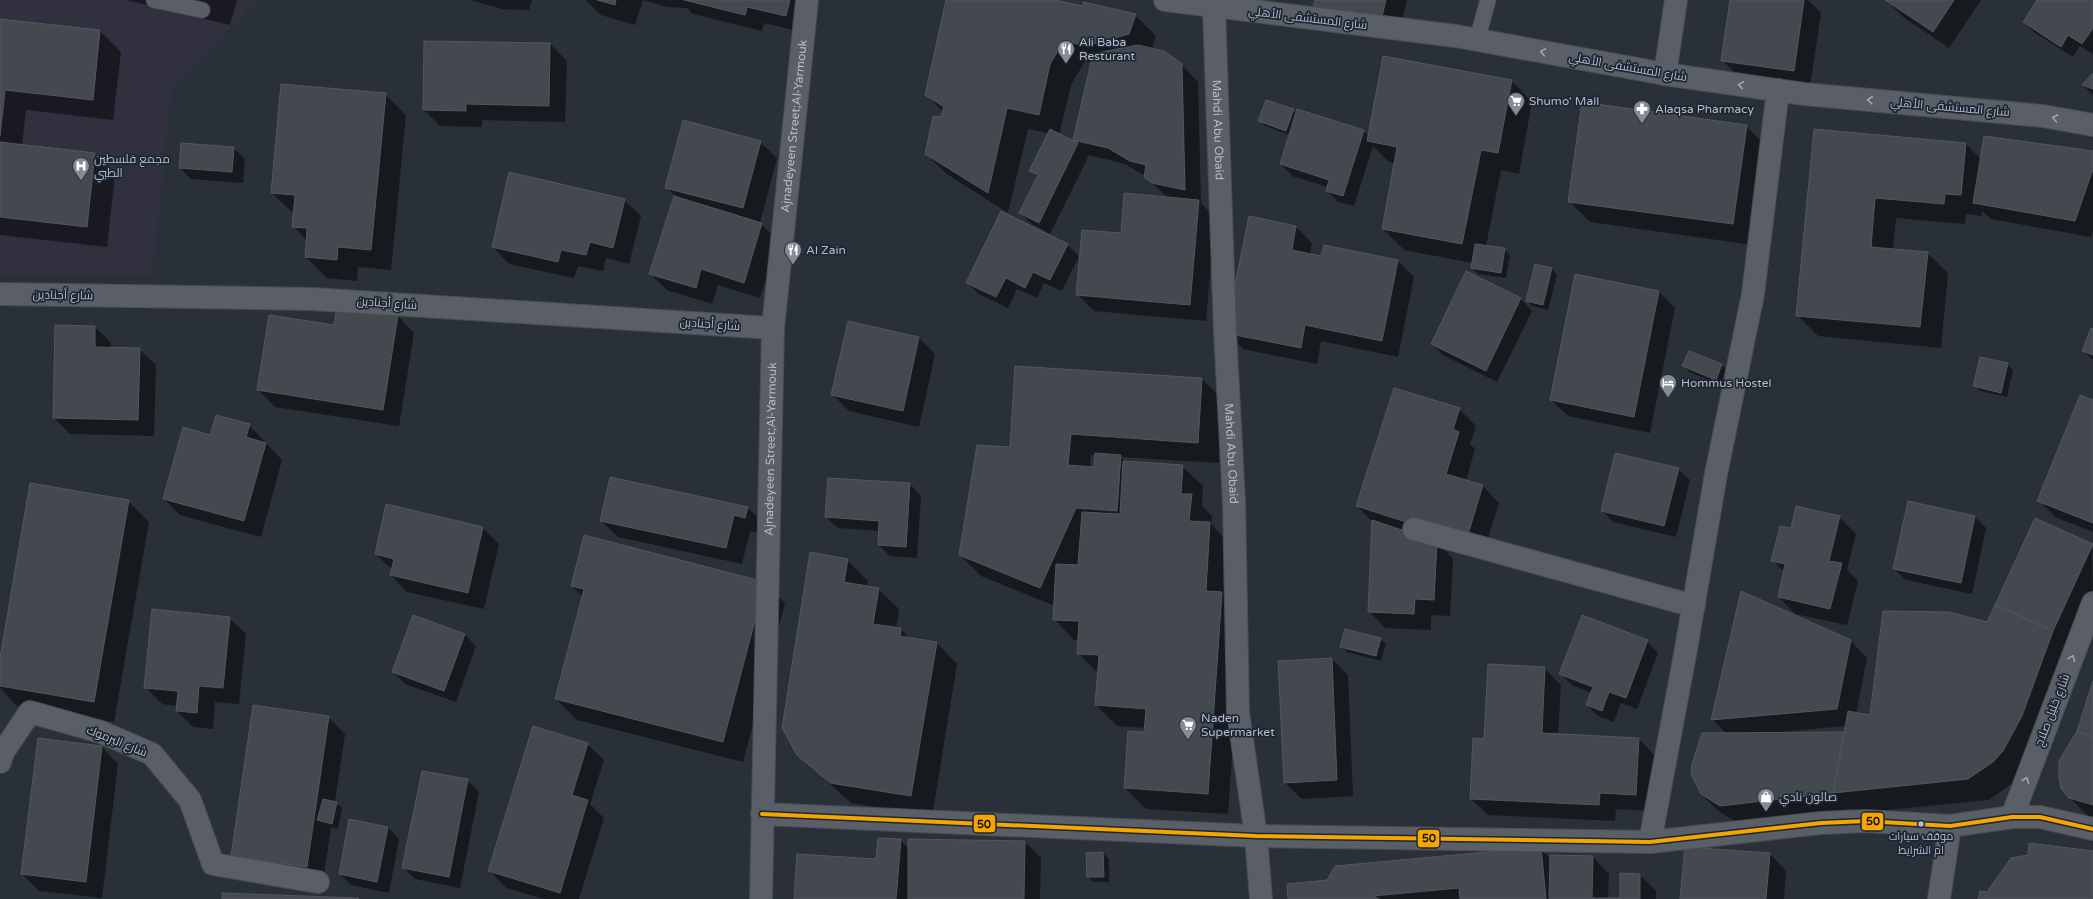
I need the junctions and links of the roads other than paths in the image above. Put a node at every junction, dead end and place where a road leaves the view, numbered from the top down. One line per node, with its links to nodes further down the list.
1 (154, 0): 7 (lane)
2 (807, 0): 13 (street, Ajnadeyeen Street;Al-Yarmouk)
3 (1165, 0): 6 (street, شارع المستشفى الأهلي)
4 (1488, 0): 8 (lane)
5 (1676, 0): 9 (street)
6 (1214, 7): 8 (street, شارع المستشفى الأهلي); 22 (street, Mahdi Abu Obaid)
7 (202, 10)
8 (1478, 40): 9 (street, شارع المستشفى الأهلي, one-way to 8)
9 (1665, 74): 10 (street, شارع المستشفى الأهلي, one-way to 9)
10 (1778, 90): 11 (street, شارع المستشفى الأهلي, one-way to 10); 16 (street)
11 (2093, 126)
12 (0, 294): 13 (street, شارع أجنادين)
13 (773, 328): 18 (street, Ajnadeyeen Street;Al-Yarmouk)
14 (1414, 529): 16 (street)
15 (2093, 603): 19 (street, شارع خليل صلاح, one-way to 15)
16 (1694, 606): 23 (street)
17 (0, 762): 24 (street, شارع اليرموك)
18 (762, 814): 22 (street); 25 (street, Ajnadeyeen Street;Al-Yarmouk)
19 (2012, 816): 20 (street); 21 (street)
20 (1950, 826): 23 (street); 27 (street)
21 (2093, 829)
22 (1256, 836): 23 (street); 26 (street, Mahdi Abu Obaid)
23 (1650, 842)
24 (318, 882)
25 (761, 899)
26 (1261, 899)
27 (1939, 899)

